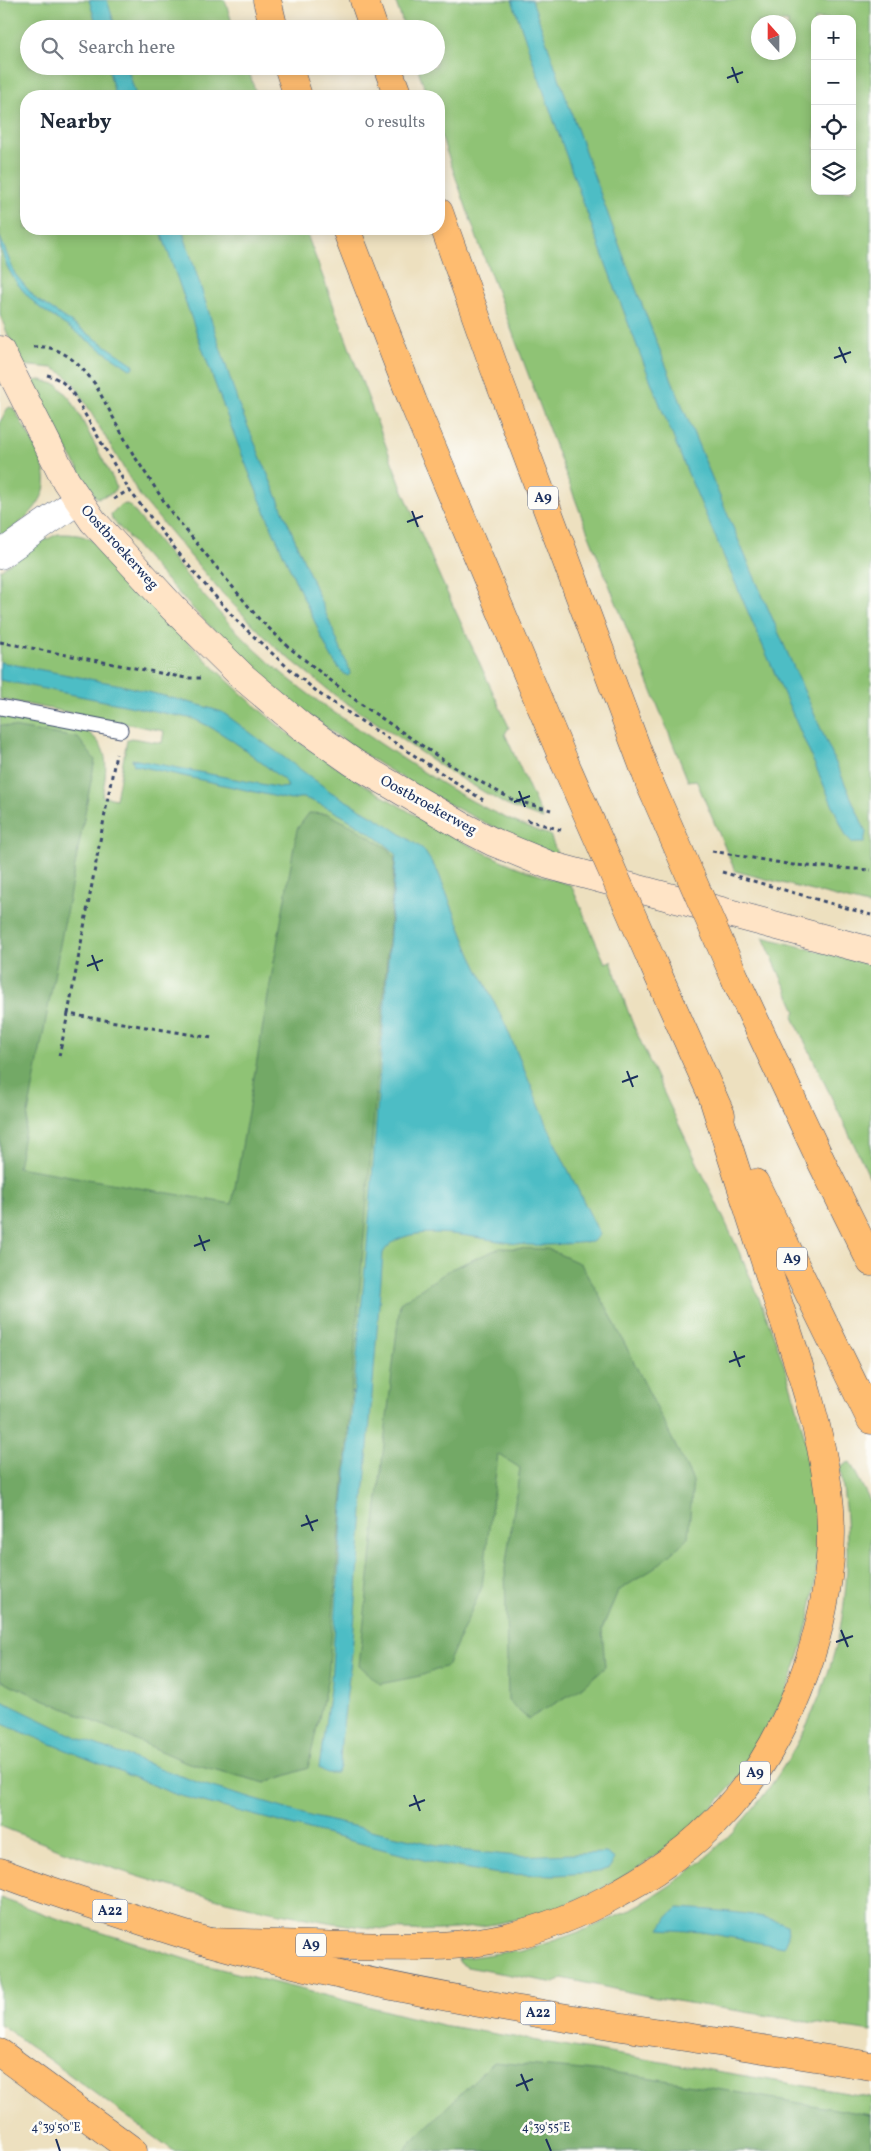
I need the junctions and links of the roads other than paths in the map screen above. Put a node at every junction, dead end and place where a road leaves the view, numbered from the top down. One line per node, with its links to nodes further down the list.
1 (267, 0): 3 (highway)
2 (364, 0): 4 (highway)
3 (272, 20)
4 (371, 20)
5 (291, 75): 7 (highway)
6 (390, 75): 8 (highway)
7 (296, 90)
8 (396, 90)
9 (445, 229): 18 (highway, A9, bridge)
10 (348, 235): 17 (highway, A9, bridge)
11 (7, 365): 12 (street, Oostbroekerweg)
12 (77, 500): 13 (street); 16 (street, Oostbroekerweg)
13 (0, 555)
14 (0, 707): 15 (lane)
15 (120, 730)
16 (871, 951)
17 (713, 1098): 19 (highway, A9); 21 (highway, A9)
18 (871, 1262)
19 (871, 1420)
20 (0, 1872): 21 (highway, A22)
21 (208, 1942): 23 (highway, A22)
22 (0, 2053): 24 (highway)
23 (871, 2066)
24 (133, 2151)

